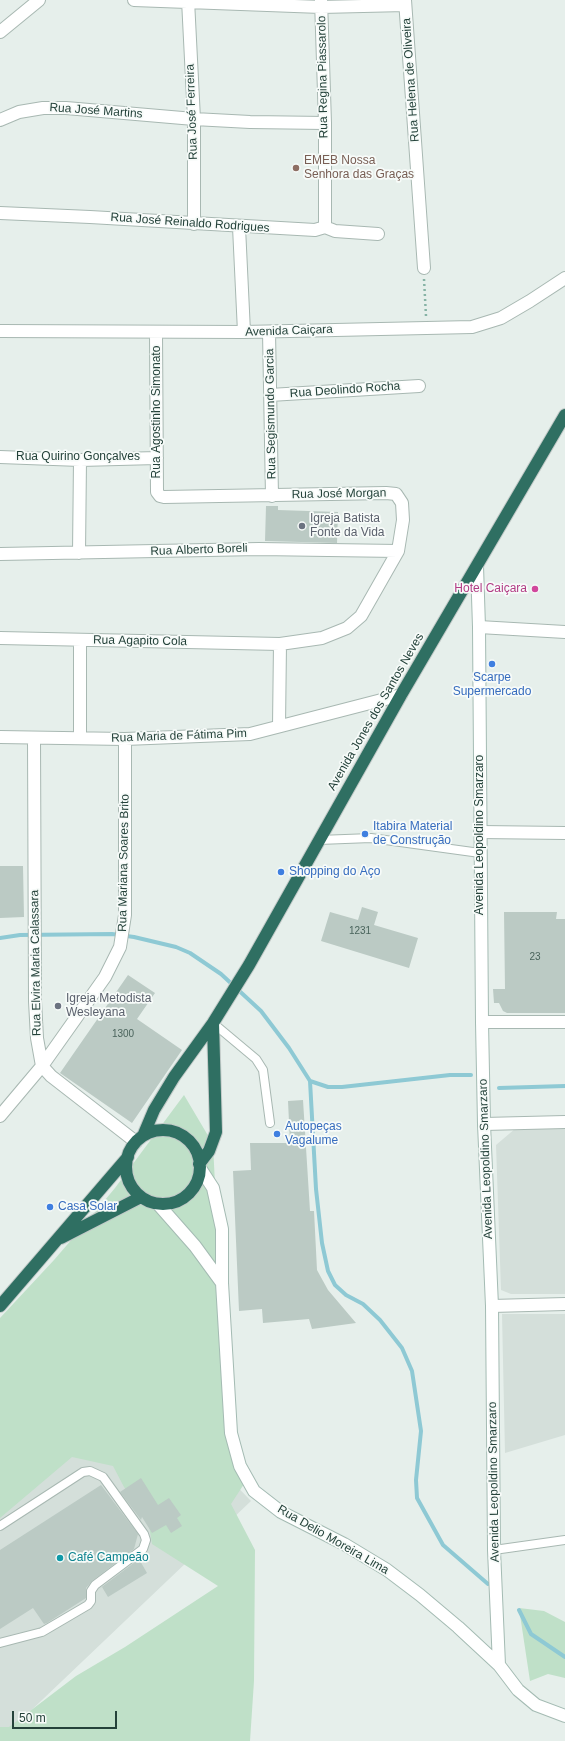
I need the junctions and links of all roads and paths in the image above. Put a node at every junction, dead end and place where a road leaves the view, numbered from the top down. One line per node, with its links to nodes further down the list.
1 (39, 0): 6 (street)
2 (134, 0): 3 (street)
3 (188, 2): 5 (street); 7 (street, Rua José Ferreira)
4 (405, 2): 5 (street); 15 (street, Rua Helena de Oliveira)
5 (321, 4): 9 (street, Rua Regina Piassarolo)
6 (0, 32)
7 (194, 119): 8 (street, Rua José Martins); 9 (street, Rua José Martins); 11 (street, Rua José Ferreira)
8 (0, 120)
9 (325, 122): 13 (street, Rua Regina Piassarolo)
10 (0, 213): 11 (street, Rua José Reinaldo Rodrigues)
11 (194, 224): 12 (street, Rua José Reinaldo Rodrigues)
12 (239, 227): 13 (street, Rua José Reinaldo Rodrigues); 19 (street)
13 (325, 227): 14 (street, Rua José Reinaldo Rodrigues)
14 (378, 234)
15 (424, 268): 17 (path)
16 (565, 278): 17 (street, Avenida Caiçara)
17 (426, 327): 20 (street, Avenida Caiçara)
18 (0, 331): 21 (street, Avenida Caiçara)
19 (244, 332): 20 (street, Avenida Caiçara); 21 (street, Avenida Caiçara)
20 (269, 332): 23 (street, Rua Segismundo Garcia)
21 (156, 333): 26 (street, Rua Agostinho Simonato)
22 (419, 386): 23 (street, Rua Deolindo Rocha)
23 (270, 395): 29 (street, Rua Segismundo Garcia)
24 (565, 415): 33 (highway, Avenida Jones dos Santos Neves)
25 (0, 457): 27 (street, Rua Quirino Gonçalves)
26 (157, 458): 27 (street, Rua Quirino Gonçalves); 28 (street, Rua Agostinho Simonato)
27 (80, 460): 31 (street)
28 (157, 492): 29 (street, Rua José Morgan)
29 (272, 496): 30 (street, Rua José Morgan)
30 (398, 551): 31 (street, Rua Alberto Boreli); 38 (street, Rua José Morgan)
31 (79, 553): 32 (street, Rua Alberto Boreli)
32 (0, 554)
33 (477, 566): 34 (street, Avenida Leopoldino Smarzaro); 39 (highway, Avenida Jones dos Santos Neves)
34 (479, 627): 35 (street); 45 (street, Avenida Leopoldino Smarzaro)
35 (565, 632)
36 (0, 638): 37 (street, Rua Agapito Cola)
37 (80, 640): 38 (street, Rua Agapito Cola); 43 (street)
38 (280, 644): 40 (street)
39 (401, 695): 40 (street, Rua Maria de Fátima Pim); 47 (highway, Avenida Jones dos Santos Neves)
40 (279, 726): 44 (street, Rua Maria de Fátima Pim)
41 (0, 737): 42 (street, Rua Maria de Fátima Pim)
42 (34, 738): 43 (street, Rua Maria de Fátima Pim); 52 (street, Rua Elvira Maria Calassara)
43 (80, 738): 44 (street, Rua Maria de Fátima Pim)
44 (125, 739): 52 (street, Rua Mariana Soares Brito)
45 (480, 832): 46 (street); 48 (street, Avenida Leopoldino Smarzaro)
46 (565, 833)
47 (320, 840): 48 (lane); 51 (highway, Avenida Jones dos Santos Neves)
48 (480, 853): 49 (street, Avenida Leopoldino Smarzaro)
49 (482, 1022): 50 (street); 56 (street, Avenida Leopoldino Smarzaro)
50 (565, 1022)
51 (214, 1023): 55 (lane); 57 (highway, Avenida Jones dos Santos Neves); 59 (highway)
52 (42, 1066): 53 (street, Rua Mariana Soares Brito); 57 (street)
53 (0, 1116)
54 (565, 1122): 56 (street)
55 (270, 1123)
56 (484, 1124): 66 (street, Avenida Leopoldino Smarzaro)
57 (140, 1139): 58 (highway, Avenida Jones dos Santos Neves); 59 (highway)
58 (128, 1157): 60 (highway, Avenida Jones dos Santos Neves); 62 (highway, Avenida Jones dos Santos Neves)
59 (200, 1166): 61 (highway); 63 (street, Rua Delio Moreira Lima)
60 (142, 1197): 61 (highway, Avenida Jones dos Santos Neves); 62 (highway, Avenida Jones dos Santos Neves)
61 (158, 1204): 63 (street)
62 (55, 1241): 65 (highway, Avenida Jones dos Santos Neves)
63 (222, 1283): 71 (street, Rua Delio Moreira Lima)
64 (565, 1304): 66 (street)
65 (0, 1306)
66 (492, 1306): 69 (street, Avenida Leopoldino Smarzaro)
67 (0, 1526): 70 (lane)
68 (565, 1540): 69 (lane)
69 (494, 1550): 71 (street, Avenida Leopoldino Smarzaro)
70 (0, 1643)
71 (499, 1665): 72 (street)
72 (565, 1716)

